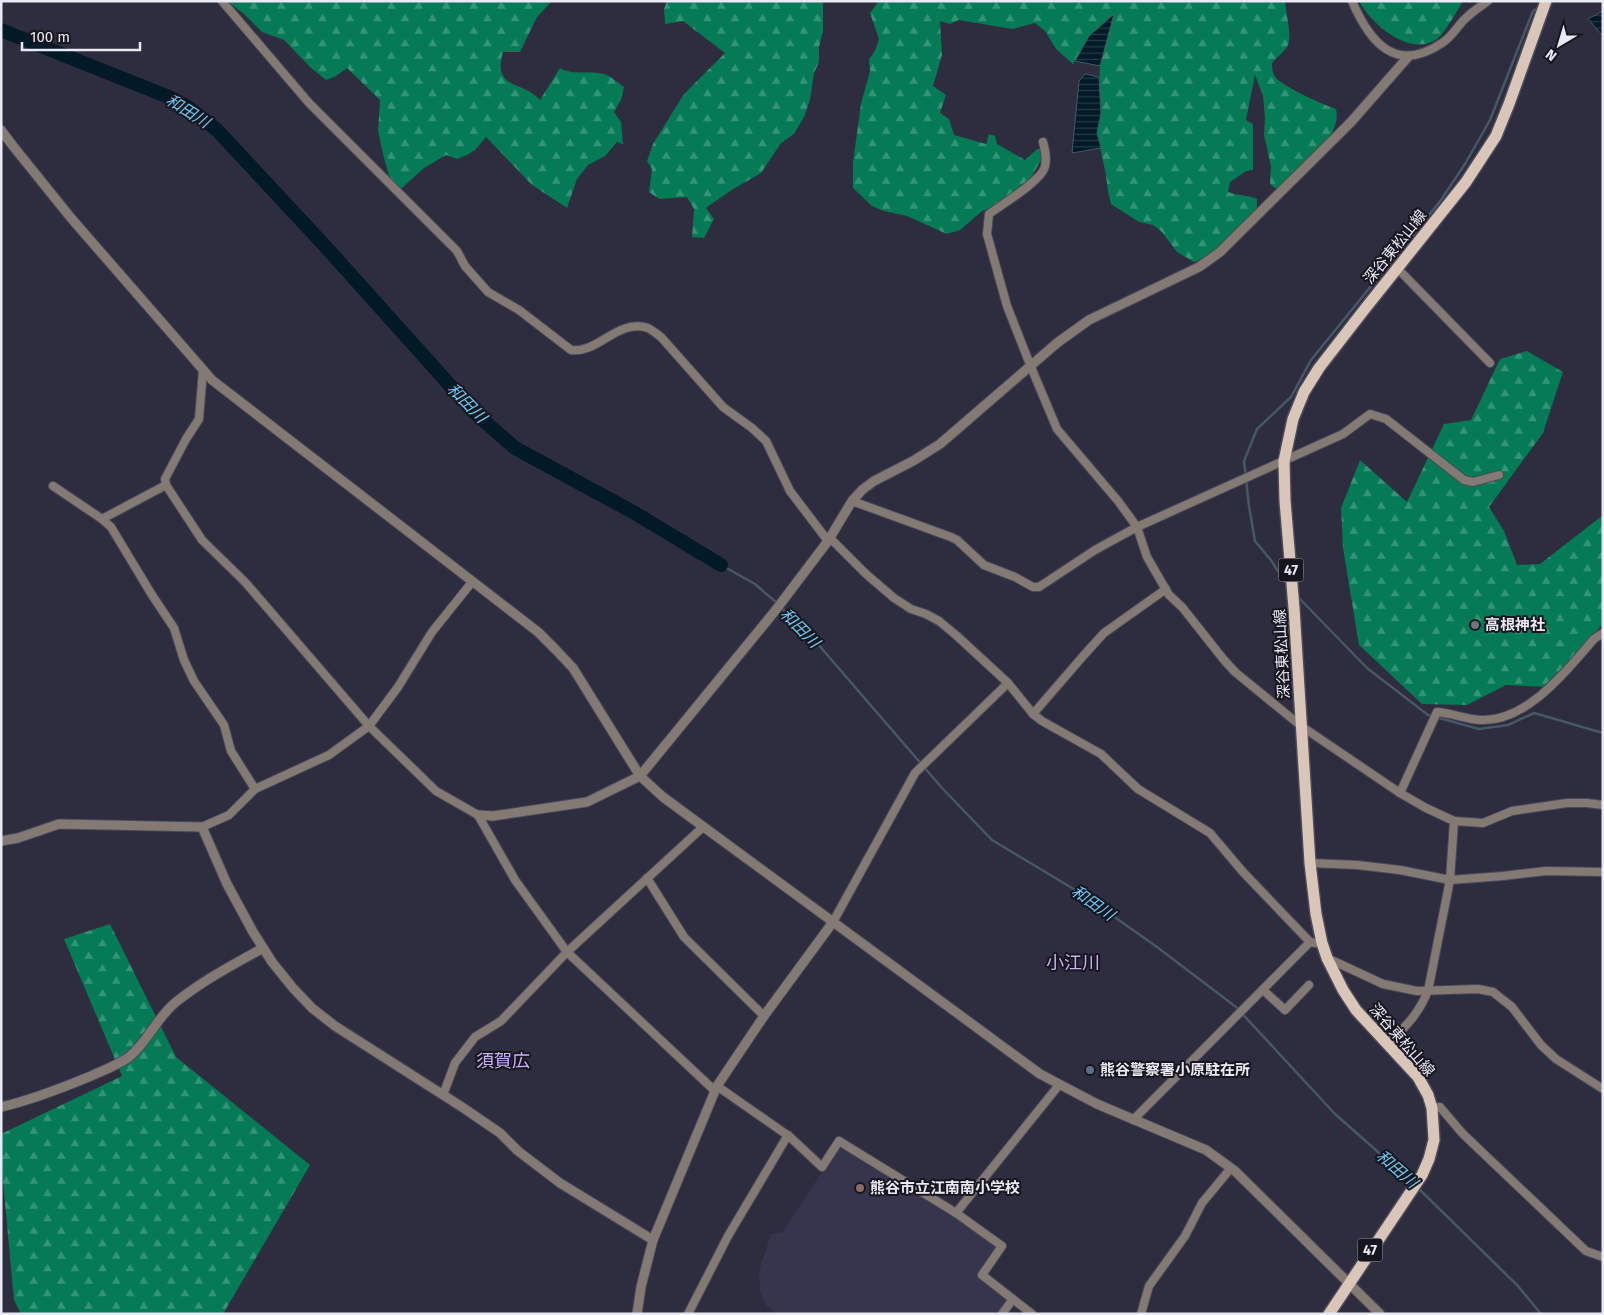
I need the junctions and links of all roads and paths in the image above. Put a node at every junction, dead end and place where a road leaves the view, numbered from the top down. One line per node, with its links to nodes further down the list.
1 (222, 1): 19 (street)
2 (1352, 1): 5 (street)
3 (1488, 1): 5 (street)
4 (1546, 1): 8 (main road, 深谷東松山線 / 47)
5 (1408, 57): 10 (street)
6 (1, 130): 11 (street)
7 (1043, 142): 10 (street)
8 (1397, 268): 9 (street); 12 (main road, 深谷東松山線 / 47)
9 (1490, 363)
10 (1031, 367): 16 (street); 18 (street)
11 (203, 370): 14 (street); 20 (street)
12 (1284, 461): 13 (street); 18 (street); 26 (main road, 深谷東松山線 / 47)
13 (1499, 476)
14 (166, 485): 17 (street); 25 (street)
15 (53, 486): 17 (street)
16 (852, 501): 18 (street); 19 (street)
17 (102, 519): 28 (street)
18 (1137, 527): 21 (street)
19 (829, 540): 23 (street); 27 (street)
20 (472, 582): 25 (street); 27 (street)
21 (1166, 589): 24 (street); 26 (street)
22 (1603, 633): 29 (street)
23 (1008, 682): 24 (street); 40 (street)
24 (1033, 714): 41 (street)
25 (369, 726): 28 (street); 31 (street)
26 (1301, 726): 29 (street); 36 (main road, 深谷東松山線 / 47)
27 (640, 776): 31 (street); 34 (street)
28 (255, 789): 33 (street)
29 (1400, 793): 32 (street)
30 (1603, 806): 32 (street)
31 (478, 815): 43 (street)
32 (1454, 820): 39 (street)
33 (202, 827): 35 (street); 42 (street)
34 (703, 827): 38 (street); 40 (street)
35 (1, 841)
36 (1310, 863): 39 (street); 41 (main road, 深谷東松山線 / 47)
37 (1603, 872): 39 (street)
38 (647, 878): 43 (street); 48 (street)
39 (1450, 880): 47 (street)
40 (833, 922): 48 (street); 50 (street)
41 (1316, 943): 44 (main road, 深谷東松山線 / 47); 46 (street)
42 (263, 948): 53 (street); 54 (street)
43 (567, 952): 51 (street); 53 (street)
44 (1327, 958): 47 (street); 49 (main road, 深谷東松山線 / 47)
45 (1309, 985): 46 (street)
46 (1264, 990): 56 (street)
47 (1428, 991): 49 (street); 52 (street)
48 (764, 1016): 51 (street)
49 (1388, 1044): 55 (main road, 深谷東松山線 / 47)
50 (1058, 1085): 56 (street); 59 (street)
51 (716, 1088): 57 (street); 60 (street)
52 (1603, 1089)
53 (443, 1095): 60 (street)
54 (1, 1107)
55 (1432, 1108): 61 (street); 62 (main road, 深谷東松山線 / 47)
56 (1133, 1120): 58 (street)
57 (788, 1135): 59 (street); 66 (street)
58 (1231, 1168): 62 (street); 69 (street)
59 (956, 1213): 63 (street)
60 (653, 1240): 65 (street)
61 (1603, 1257)
62 (1348, 1282): 64 (street); 70 (main road, 深谷東松山線 / 47)
63 (1013, 1299): 67 (street); 68 (street)
64 (1375, 1312)
65 (637, 1314)
66 (688, 1314)
67 (1002, 1314)
68 (1032, 1314)
69 (1141, 1314)
70 (1328, 1314)

